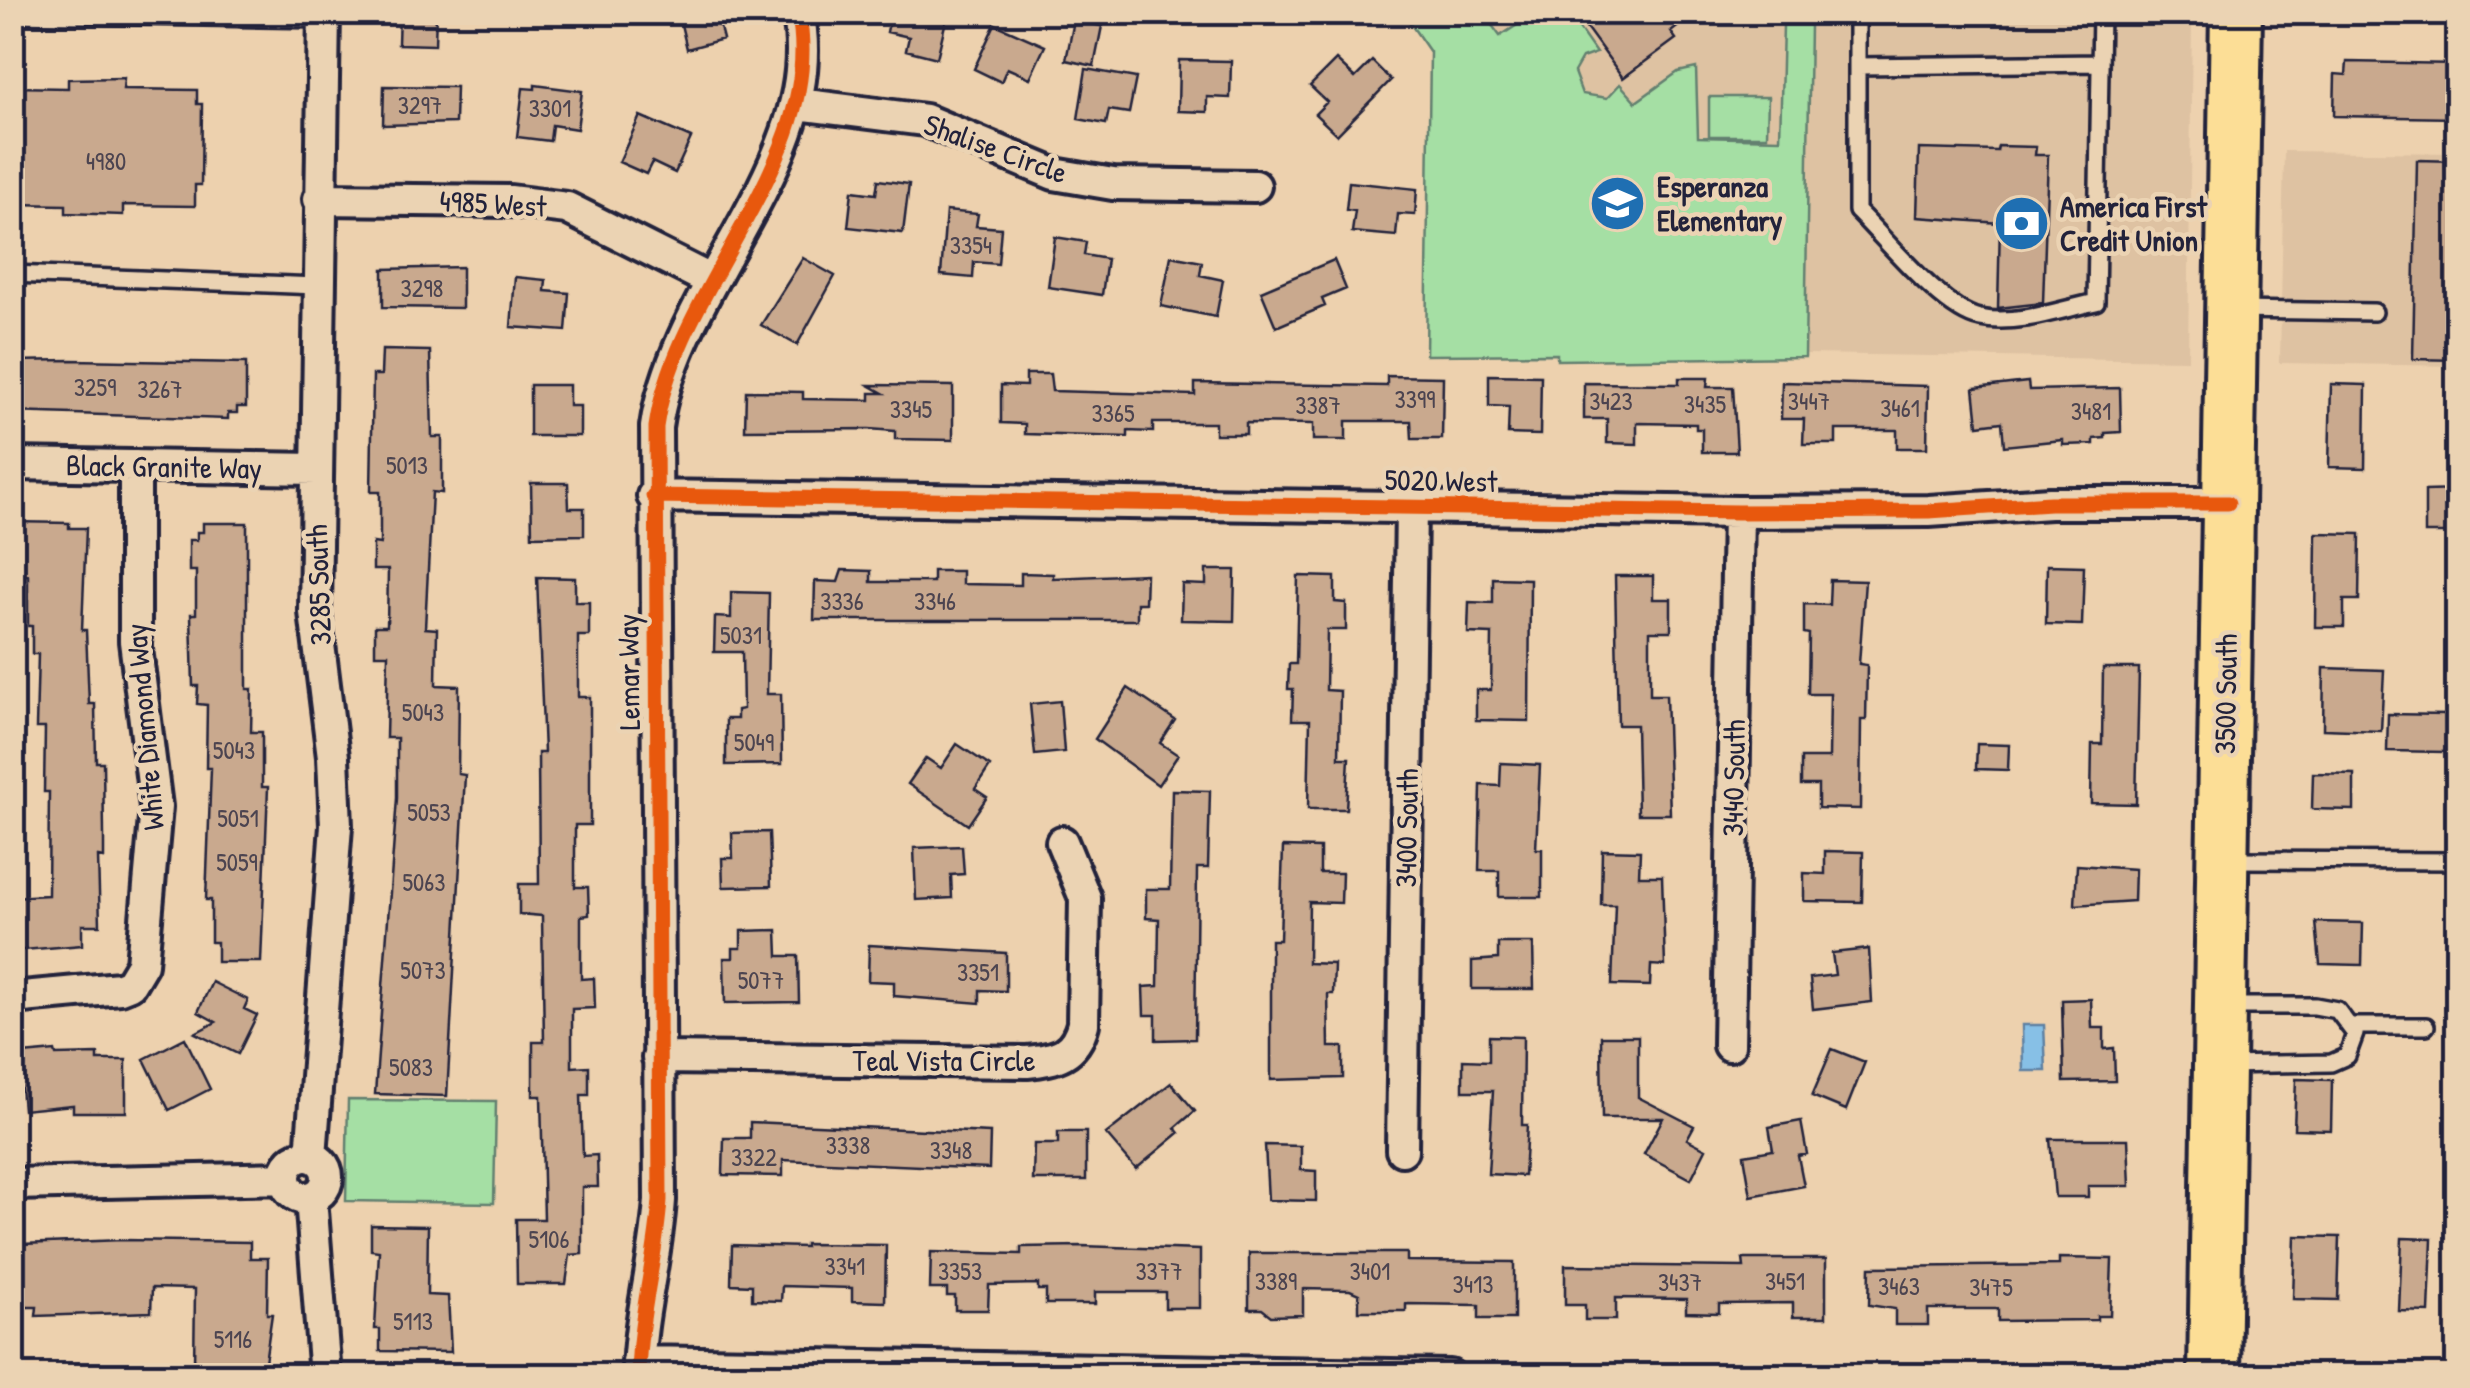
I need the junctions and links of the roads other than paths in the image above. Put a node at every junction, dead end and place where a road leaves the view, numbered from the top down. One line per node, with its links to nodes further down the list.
1 (798, 12): 9 (street, Lemar Way)
2 (1857, 12): 8 (lane)
3 (2100, 12): 7 (lane)
4 (2236, 12): 15 (main road, 3500 South)
5 (12, 14): 6 (lane)
6 (324, 16): 11 (street, 3285 South)
7 (2100, 63): 8 (lane); 8 (lane)
8 (1858, 66)
9 (798, 104): 10 (street, Shalise Circle); 13 (street, Lemar Way)
10 (1255, 186)
11 (318, 199): 13 (street, 4985 West); 14 (street, 3285 South)
12 (12, 274): 14 (lane)
13 (710, 280): 20 (street, Lemar Way)
14 (317, 286): 19 (street, 3285 South)
15 (2232, 310): 16 (lane); 21 (main road, 3500 South)
16 (2374, 312)
17 (12, 464): 18 (street, Black Granite Way)
18 (135, 466): 19 (street, Black Granite Way); 27 (street, White Diamond Way)
19 (316, 469): 35 (street, 3285 South)
20 (654, 496): 22 (street, 5020 West); 32 (street, Lemar Way)
21 (2228, 504): 23 (street, 5020 West); 25 (main road, 3500 South)
22 (1411, 507): 23 (street, 5020 West); 34 (street, 3400 South)
23 (1738, 512): 31 (street, 3440 South)
24 (1062, 842): 32 (street, Teal Vista Circle)
25 (2222, 860): 26 (lane); 28 (main road, 3500 South)
26 (2458, 862)
27 (12, 998)
28 (2220, 1006): 29 (lane); 33 (main road, 3500 South)
29 (2353, 1026): 30 (lane); 33 (lane)
30 (2426, 1026)
31 (1729, 1044)
32 (658, 1058): 39 (street, Lemar Way)
33 (2218, 1066): 44 (main road, 3500 South)
34 (1402, 1150)
35 (311, 1156): 36 (street); 38 (street)
36 (285, 1178): 37 (street); 38 (street)
37 (12, 1184)
38 (311, 1198): 42 (street)
39 (638, 1369): 40 (street)
40 (968, 1372): 41 (street)
41 (1279, 1374): 43 (street)
42 (326, 1376)
43 (1450, 1376)
44 (2214, 1376)

